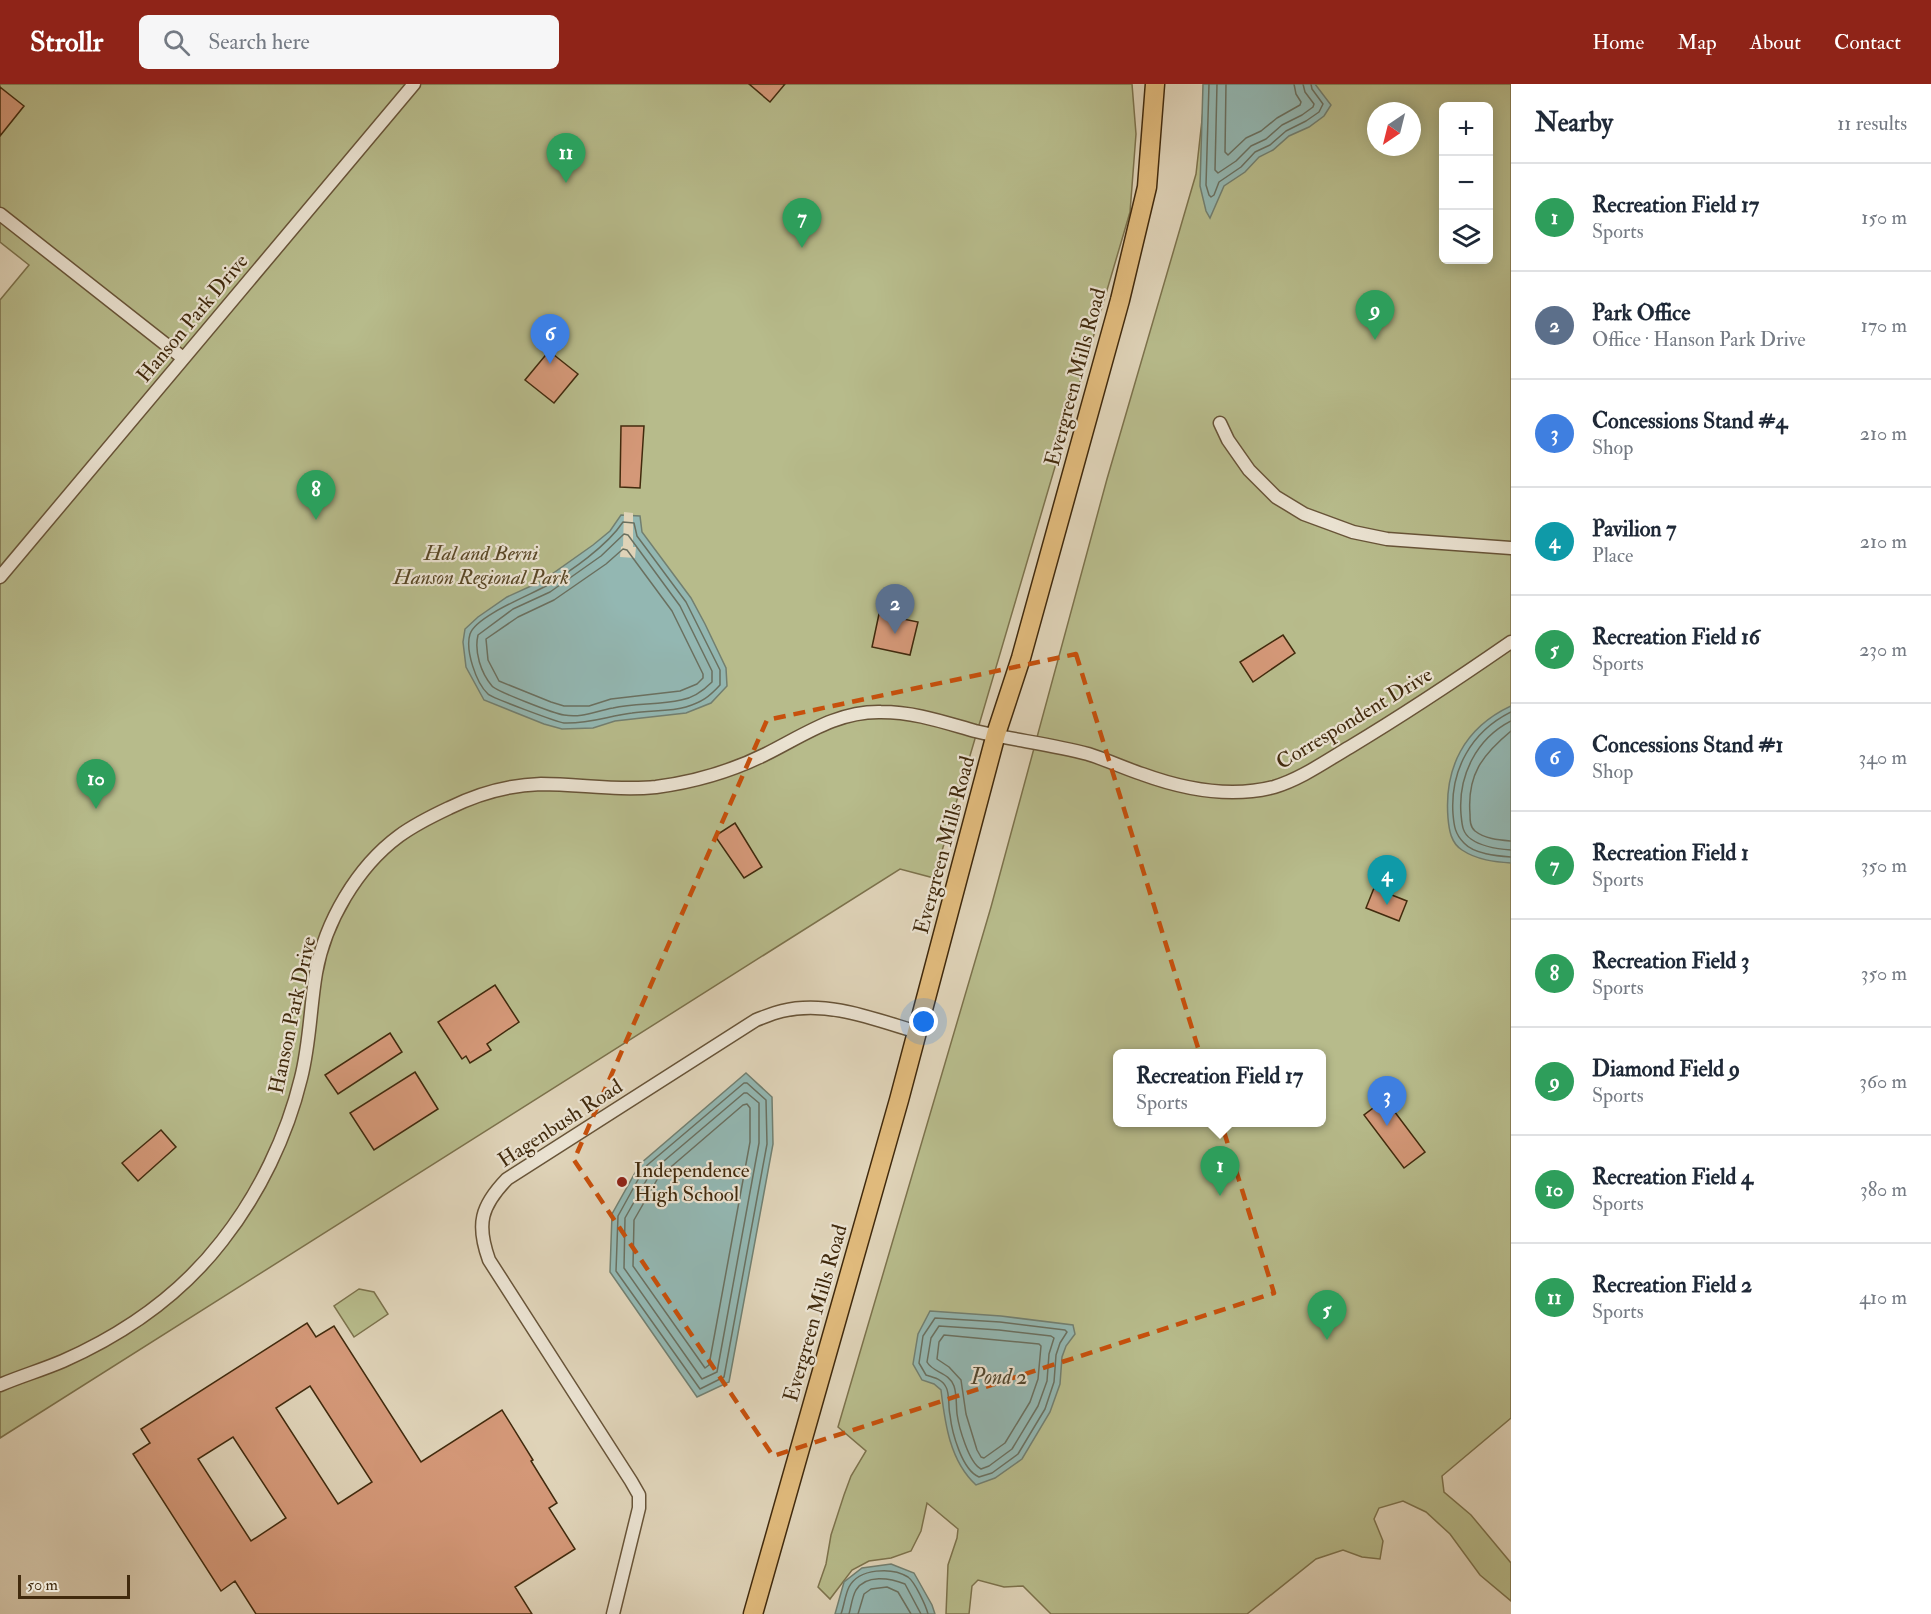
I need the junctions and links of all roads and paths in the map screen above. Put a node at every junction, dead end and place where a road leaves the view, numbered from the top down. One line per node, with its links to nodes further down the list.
1 (414, 84): 4 (street, Hanson Park Drive)
2 (1155, 84): 9 (main road, Evergreen Mills Road)
3 (0, 214): 4 (street)
4 (183, 358): 7 (street, Hanson Park Drive)
5 (1220, 423): 6 (street)
6 (1511, 548)
7 (0, 577)
8 (1511, 642): 9 (street, Correspondent Drive)
9 (996, 734): 10 (main road, Evergreen Mills Road); 11 (street, Hanson Park Drive)
10 (917, 1032): 12 (street, Hagenbush Road); 13 (main road, Evergreen Mills Road)
11 (0, 1385)
12 (613, 1614)
13 (753, 1614)

